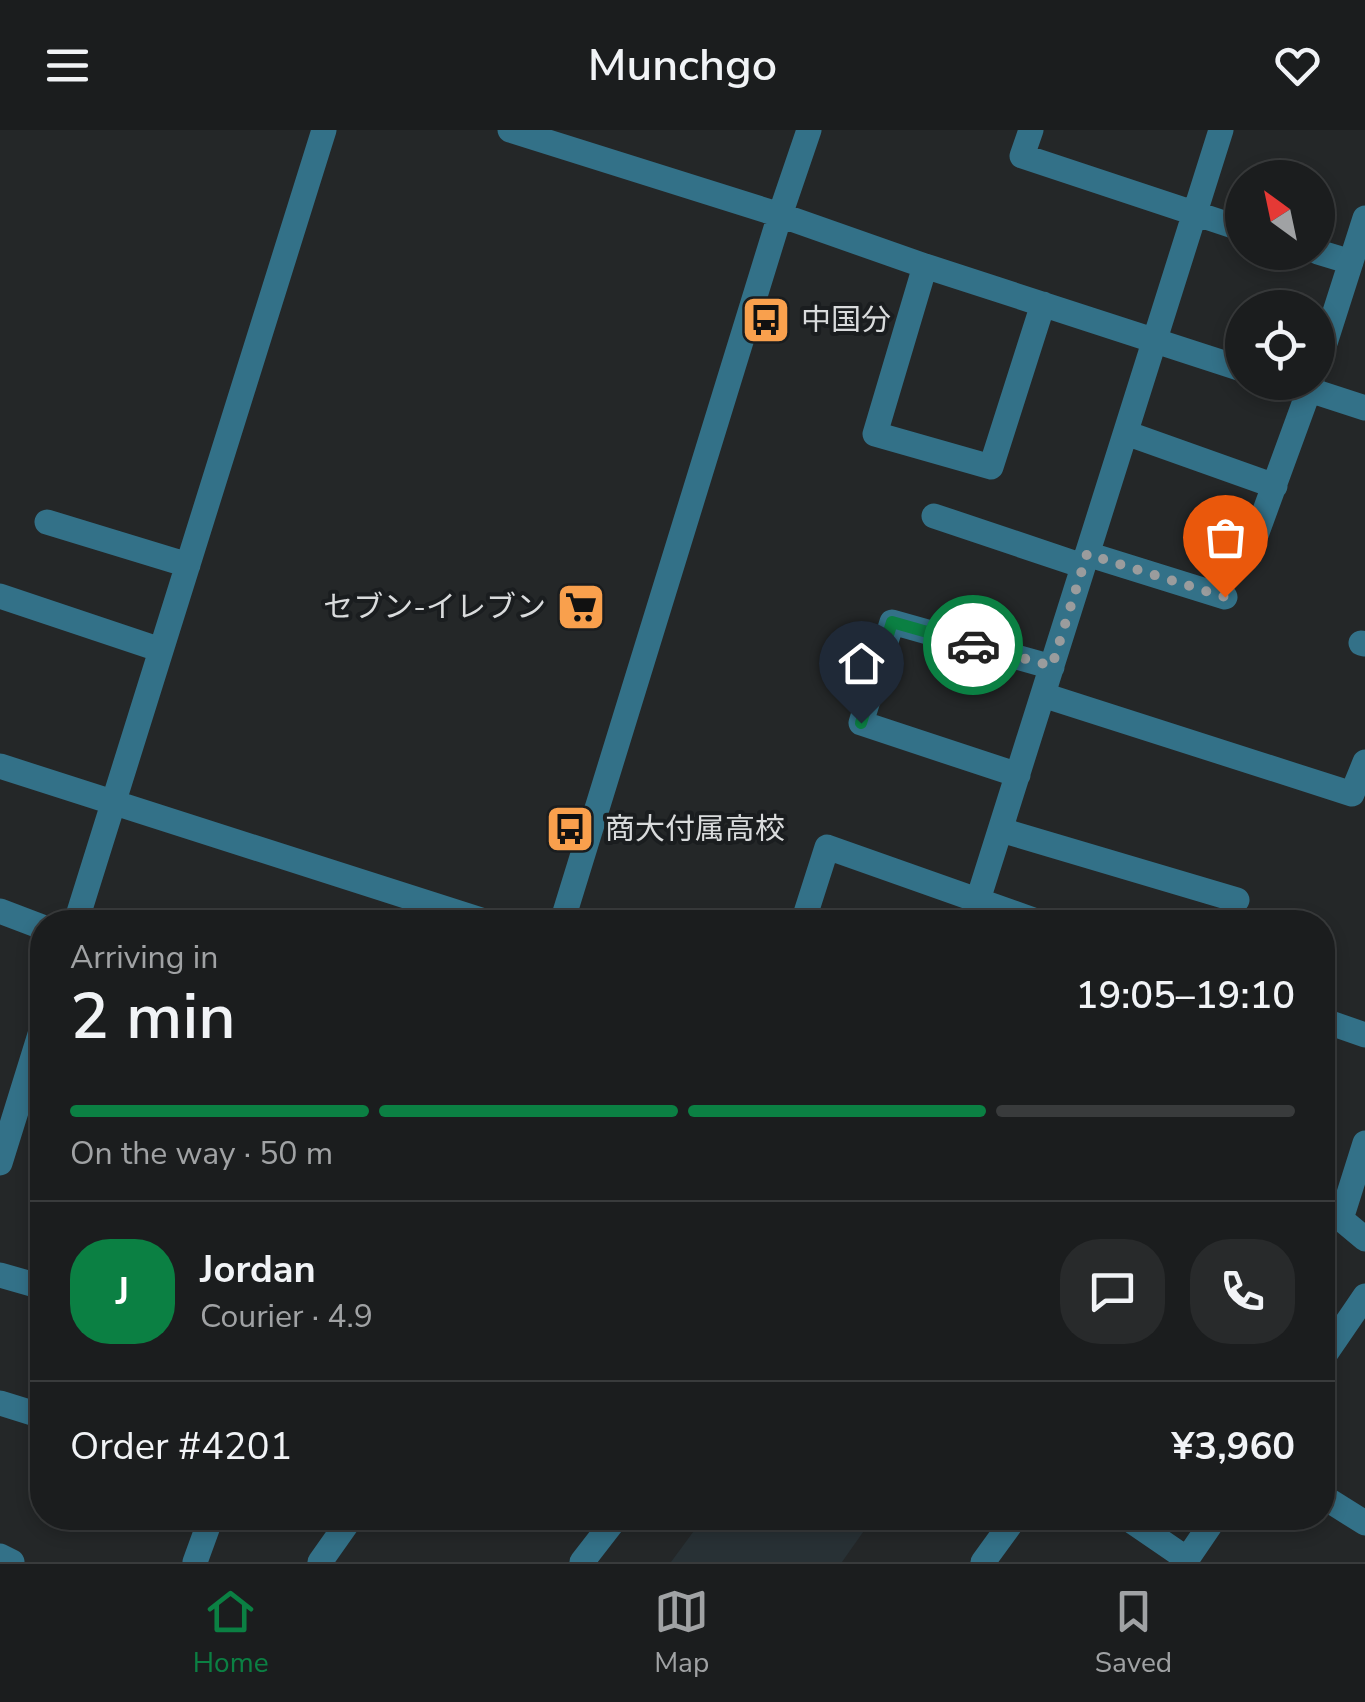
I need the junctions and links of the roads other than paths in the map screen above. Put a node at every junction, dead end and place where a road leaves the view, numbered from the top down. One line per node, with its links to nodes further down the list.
1 (324, 130): 26 (street)
2 (510, 130): 6 (street)
3 (809, 130): 6 (street)
4 (1031, 130): 7 (street)
5 (1221, 130): 7 (street)
6 (780, 214): 12 (street); 40 (street)
7 (1195, 215): 9 (street); 15 (street)
8 (1365, 218): 11 (street)
9 (1225, 224)
10 (1335, 257): 11 (street)
11 (1351, 262): 14 (street)
12 (925, 266): 13 (street); 13 (street)
13 (1043, 304): 15 (street)
14 (1335, 312)
15 (1155, 340): 16 (street); 20 (street)
16 (1225, 363)
17 (1335, 397): 19 (street)
18 (1298, 400): 21 (street)
19 (1365, 408)
20 (1126, 432): 21 (street); 25 (street)
21 (1275, 486): 24 (street)
22 (934, 516): 25 (street)
23 (47, 522): 26 (street)
24 (1248, 557)
25 (1085, 560): 28 (street); 30 (street)
26 (188, 565): 29 (street)
27 (0, 596): 29 (street)
28 (1225, 597)
29 (161, 650): 35 (street)
30 (1052, 666): 31 (street); 34 (street)
31 (1043, 695): 32 (street); 34 (street)
32 (1365, 762)
33 (0, 766): 35 (street)
34 (1018, 774): 36 (street)
35 (113, 803): 38 (street); 39 (street)
36 (1000, 830): 37 (street); 43 (street)
37 (1237, 900)
38 (80, 910)
39 (449, 910)
40 (566, 910)
41 (807, 910): 42 (street)
42 (970, 910)
43 (976, 910)
44 (0, 911): 45 (street)
45 (30, 922)
46 (1335, 1025): 47 (street)
47 (1365, 1035)
48 (30, 1070): 50 (street)
49 (1365, 1143): 51 (street)
50 (0, 1163)
51 (1335, 1208)
52 (1335, 1216): 53 (street)
53 (1365, 1239)
54 (0, 1275): 55 (street)
55 (30, 1284)
56 (1365, 1296): 57 (street)
57 (1335, 1340)
58 (0, 1402): 59 (street)
59 (30, 1412)
60 (1335, 1504): 61 (street)
61 (1365, 1524)
62 (207, 1530): 71 (street)
63 (339, 1530): 72 (street)
64 (603, 1530): 73 (street)
65 (1006, 1530): 74 (street)
66 (1144, 1530): 69 (street)
67 (1207, 1530): 69 (street)
68 (0, 1556): 70 (street)
69 (1186, 1560)
70 (12, 1562)
71 (195, 1562)
72 (320, 1562)
73 (582, 1562)
74 (984, 1562)

